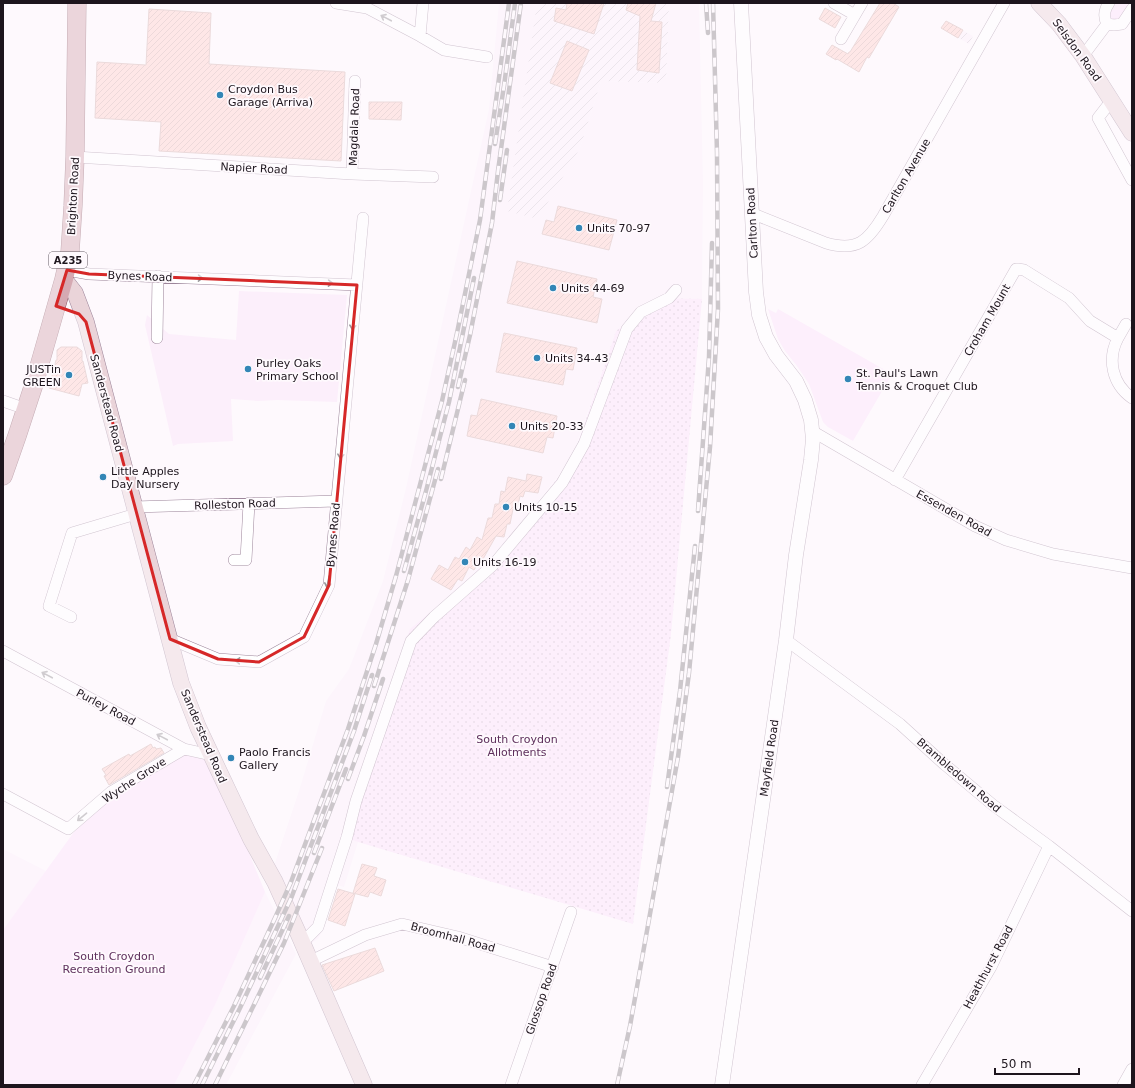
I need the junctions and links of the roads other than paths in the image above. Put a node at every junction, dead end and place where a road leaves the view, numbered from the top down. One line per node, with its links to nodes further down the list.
1 (77, 3): 20 (main road, Brighton Road / A235)
2 (336, 3): 13 (street, one-way to 2)
3 (423, 3): 13 (street)
4 (741, 3): 24 (street, Carlton Road)
5 (834, 3): 11 (street)
6 (862, 3): 11 (street)
7 (1004, 3): 24 (street, Carlton Avenue)
8 (1039, 3): 15 (main road, Selsdon Road)
9 (1109, 3): 12 (street)
10 (1132, 9): 12 (street)
11 (855, 15): 14 (street)
12 (1107, 24): 15 (street)
13 (420, 36): 16 (street)
14 (841, 39)
15 (1083, 56): 18 (main road, Selsdon Road)
16 (487, 57)
17 (355, 81): 21 (street, Magdala Road)
18 (1112, 100): 19 (main road, Selsdon Road); 23 (street)
19 (1132, 133)
20 (75, 157): 21 (street, Napier Road); 26 (main road, Brighton Road / A235)
21 (352, 174): 22 (street, Napier Road)
22 (433, 177)
23 (1132, 180)
24 (751, 213): 38 (street, Carlton Road)
25 (363, 218): 28 (street, Bynes Road)
26 (65, 274): 27 (street, Bynes Road); 30 (main road, Brighton Road / A235); 31 (main road, Sanderstead Road)
27 (158, 276): 28 (street, Bynes Road, one-way to 28); 33 (street)
28 (357, 285): 41 (street, Bynes Road, one-way to 41)
29 (676, 290): 56 (street)
30 (56, 306): 31 (main road); 37 (main road, Brighton Road / A235)
31 (86, 322): 43 (main road, Sanderstead Road)
32 (1126, 324): 34 (street)
33 (157, 338)
34 (1118, 338): 35 (street); 40 (street, Croham Mount)
35 (1132, 398)
36 (3, 401): 37 (street)
37 (26, 409): 39 (main road, Brighton Road / A235)
38 (812, 431): 40 (street, Essenden Road); 48 (street, Mayfield Road)
39 (3, 476)
40 (895, 480): 45 (street, Essenden Road)
41 (336, 501): 42 (street, Rolleston Road); 47 (street, Bynes Road, one-way to 47)
42 (249, 503): 43 (street, Rolleston Road); 44 (street)
43 (135, 510): 46 (street, Rolleston Road); 47 (main road, Sanderstead Road)
44 (234, 560)
45 (1132, 568)
46 (71, 617)
47 (170, 639): 51 (main road, Sanderstead Road)
48 (786, 640): 53 (street, Brambledown Road); 62 (street, Mayfield Road)
49 (3, 652): 50 (street, Purley Road, one-way to 49)
50 (184, 749): 51 (street, Purley Road); 52 (street, Wyche Grove, one-way to 52)
51 (211, 755): 56 (main road, Sanderstead Road)
52 (3, 794)
53 (1049, 846): 54 (street, Brambledown Road); 63 (street, Heathhurst Road)
54 (1132, 911)
55 (571, 912): 58 (street, Glossop Road)
56 (302, 942): 57 (main road, Sanderstead Road)
57 (311, 961): 58 (street, Broomhall Road); 60 (main road, Sanderstead Road)
58 (553, 967): 61 (street, Glossop Road)
59 (1132, 1069): 64 (street)
60 (364, 1085)
61 (511, 1085)
62 (722, 1085)
63 (922, 1085)
64 (1124, 1085)

